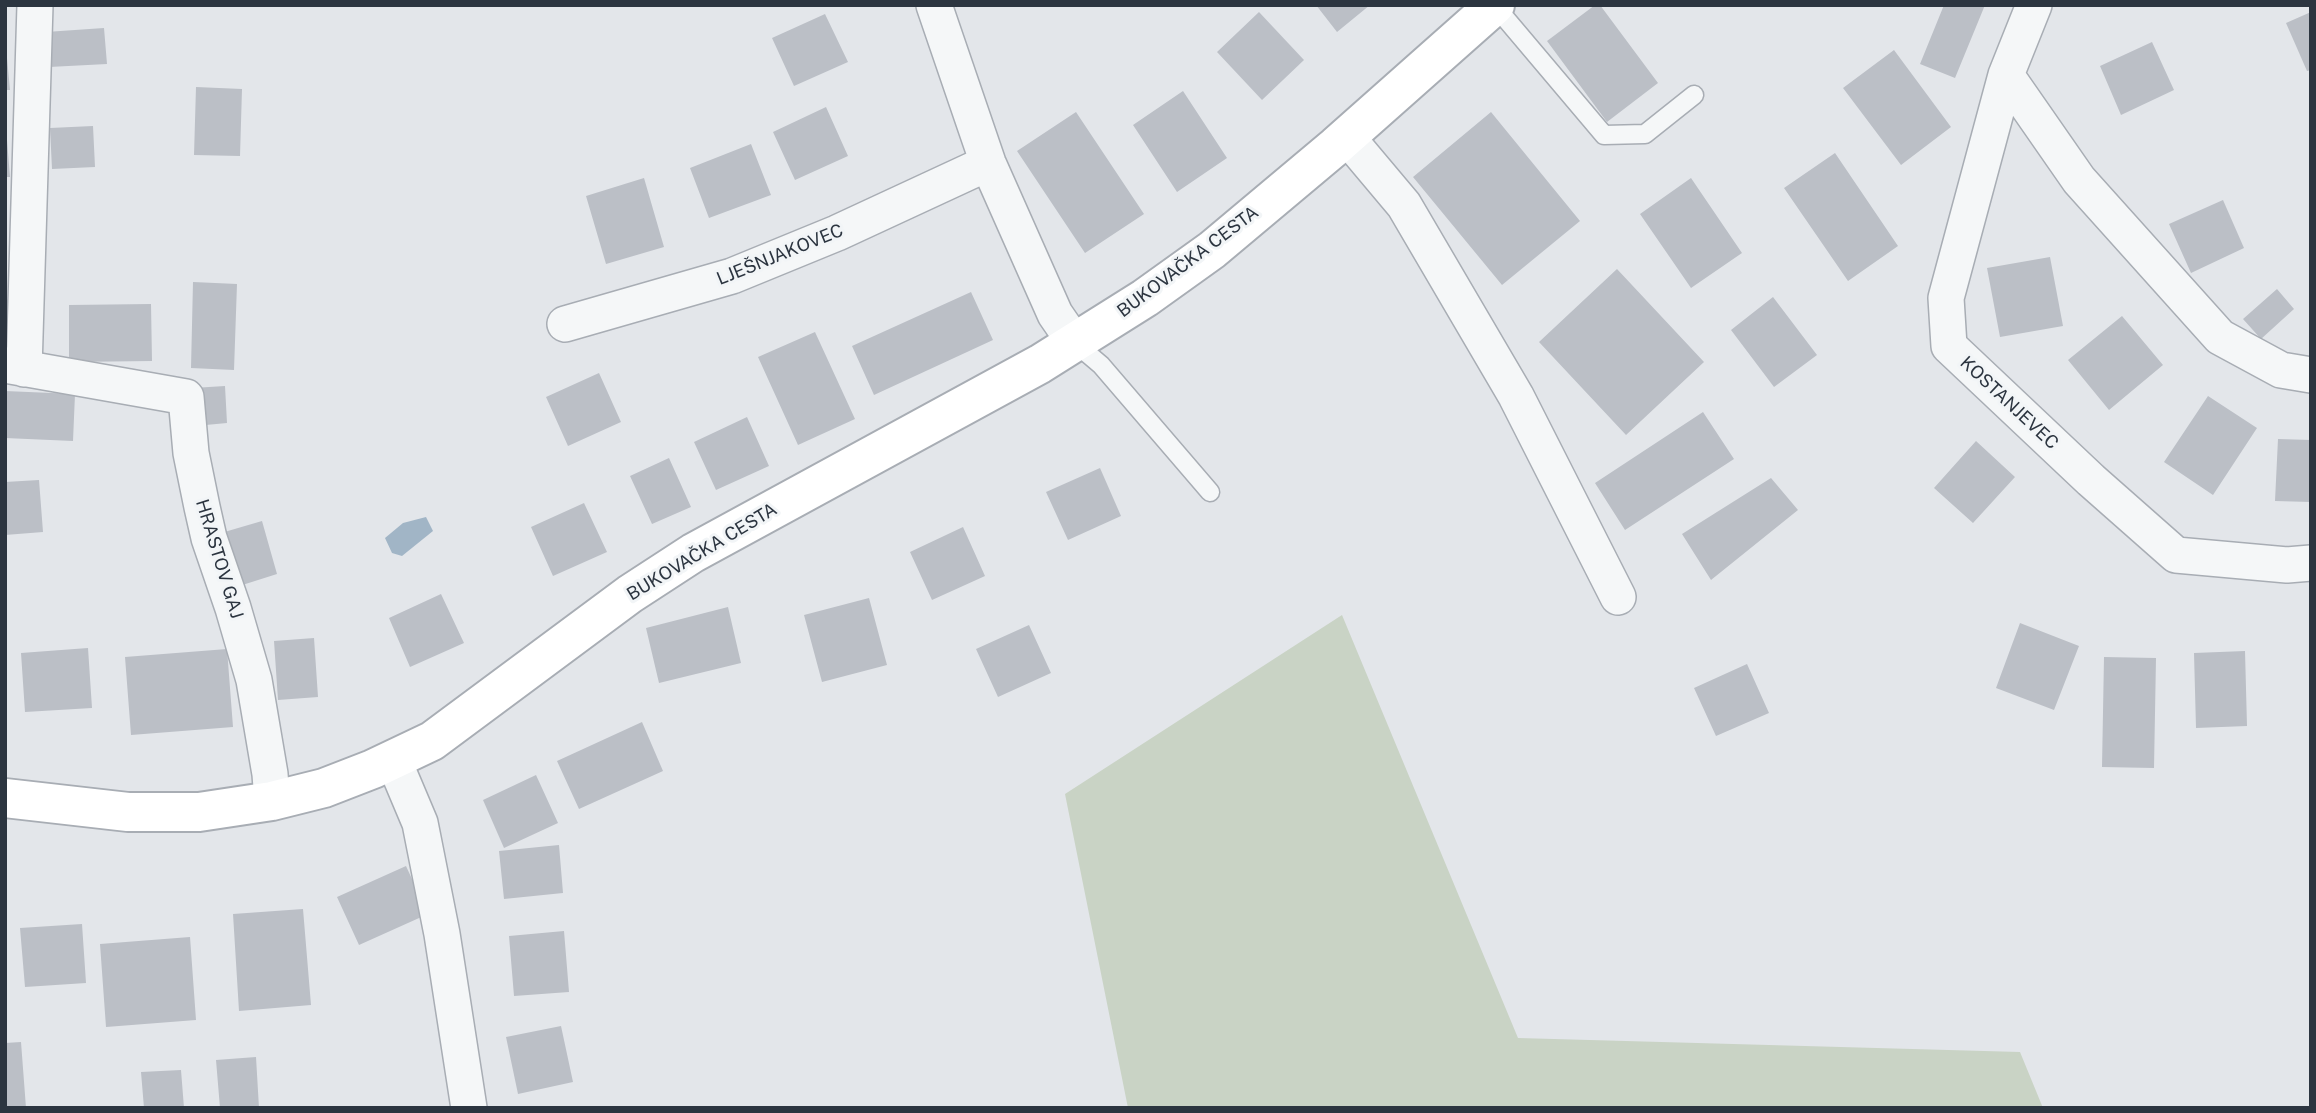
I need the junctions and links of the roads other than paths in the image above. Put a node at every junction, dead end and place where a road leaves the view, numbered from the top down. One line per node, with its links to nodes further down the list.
1 (35, 5): 11 (street, HRASTOV GAJ)
2 (934, 5): 8 (street)
3 (2034, 5): 5 (street, KOSTANJEVEC)
4 (1495, 6): 6 (lane); 7 (main road, BUKOVAČKA CESTA)
5 (2006, 75): 12 (street); 14 (street, KOSTANJEVEC)
6 (1694, 95)
7 (1346, 136): 10 (main road, BUKOVAČKA CESTA); 15 (street)
8 (988, 163): 9 (street, LJEŠNJAKOVEC); 10 (street)
9 (565, 324)
10 (1075, 343): 13 (lane); 16 (main road, BUKOVAČKA CESTA)
11 (14, 367): 18 (street, HRASTOV GAJ)
12 (2311, 375)
13 (1210, 492)
14 (2311, 563)
15 (1618, 597)
16 (393, 759): 18 (main road, BUKOVAČKA CESTA); 19 (street)
17 (5, 798): 18 (main road, BUKOVAČKA CESTA)
18 (272, 801)
19 (469, 1108)

